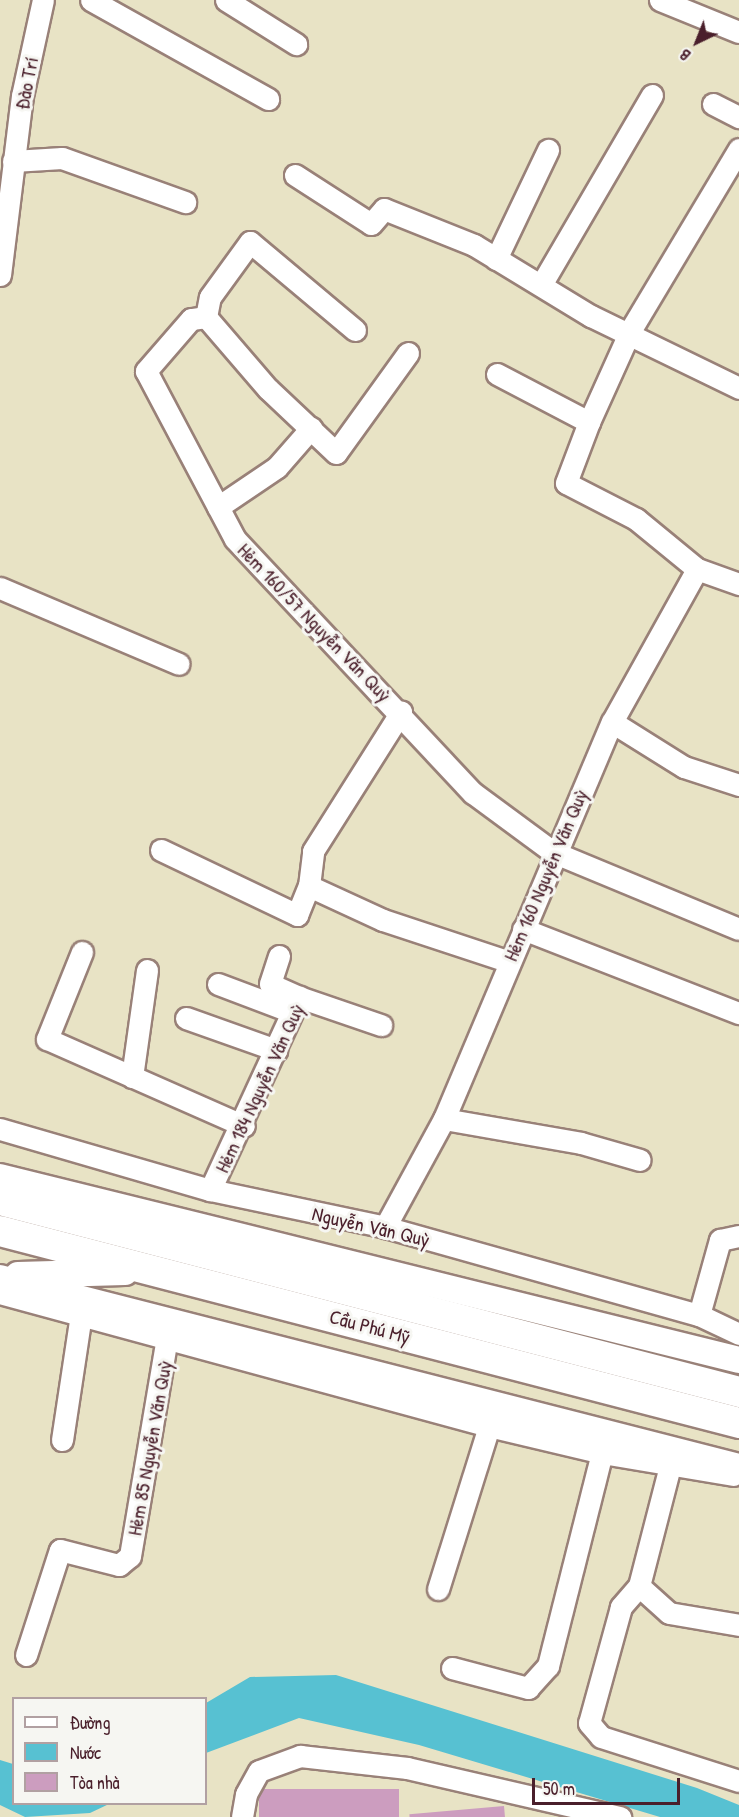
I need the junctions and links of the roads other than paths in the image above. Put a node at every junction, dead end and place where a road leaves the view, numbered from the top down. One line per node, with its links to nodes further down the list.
1 (43, 0): 13 (street, Đào Trí)
2 (91, 0): 8 (street)
3 (226, 0): 6 (street)
4 (660, 0): 5 (street)
5 (739, 32)
6 (296, 44)
7 (652, 95): 18 (street)
8 (268, 99)
9 (714, 104): 10 (street)
10 (739, 117)
11 (739, 149): 21 (street)
12 (548, 150): 16 (street)
13 (13, 161): 15 (street); 17 (street, Đào Trí)
14 (295, 175): 16 (street)
15 (185, 202)
16 (496, 259): 18 (street)
17 (0, 275)
18 (541, 285): 21 (street)
19 (206, 317): 20 (street); 26 (street); 27 (street, Hẻm 160/57 Nguyễn Văn Quỳ)
20 (355, 330)
21 (630, 331): 24 (street); 25 (street)
22 (408, 353): 26 (street)
23 (497, 374): 25 (street)
24 (739, 388)
25 (589, 422): 28 (street)
26 (311, 428): 27 (street)
27 (219, 507): 32 (street, Hẻm 160/57 Nguyễn Văn Quỳ)
28 (697, 568): 29 (street); 33 (street, Hẻm 160 Nguyễn Văn Quỳ)
29 (739, 584)
30 (0, 588): 31 (street)
31 (179, 664)
32 (401, 712): 36 (street, Hẻm 160/57 Nguyễn Văn Quỳ); 37 (street, Hẻm 160/57 Nguyễn Văn Quỳ)
33 (612, 722): 34 (street); 36 (street, Hẻm 160 Nguyễn Văn Quỳ)
34 (739, 785)
35 (161, 850): 37 (street, Hẻm 160/57 Nguyễn Văn Quỳ)
36 (553, 852): 38 (street, Hẻm 160 Nguyễn Văn Quỳ); 39 (street, Hẻm 160/57 Nguyễn Văn Quỳ)
37 (309, 886): 42 (street)
38 (522, 929): 42 (street, Hẻm 160 Nguyễn Văn Quỳ); 46 (street)
39 (739, 929)
40 (82, 952): 50 (street)
41 (279, 956): 45 (street)
42 (507, 961): 51 (street, Hẻm 160 Nguyễn Văn Quỳ)
43 (147, 970): 50 (street)
44 (218, 984): 45 (street)
45 (295, 1005): 48 (street, Hẻm 184 Nguyễn Văn Quỳ); 49 (street, Hẻm 184 Nguyễn Văn Quỳ)
46 (739, 1013)
47 (186, 1018): 49 (street)
48 (381, 1025)
49 (276, 1050): 52 (street, Hẻm 184 Nguyễn Văn Quỳ)
50 (132, 1077): 52 (street)
51 (444, 1119): 54 (street); 59 (street, Hẻm 160 Nguyễn Văn Quỳ)
52 (244, 1126): 56 (street, Hẻm 184 Nguyễn Văn Quỳ)
53 (0, 1130): 56 (street, Nguyễn Văn Quỳ)
54 (640, 1160)
55 (0, 1177): 57 (main road, Cầu Phú Mỹ)
56 (210, 1190): 59 (street, Nguyễn Văn Quỳ)
57 (80, 1196): 68 (main road, Cầu Phú Mỹ); 69 (main road, Cầu Phú Mỹ)
58 (0, 1200): 70 (highway, Cầu Phú Mỹ)
59 (386, 1227): 65 (street, Nguyễn Văn Quỳ)
60 (0, 1231): 71 (highway, Cầu Phú Mỹ)
61 (739, 1236): 65 (street)
62 (0, 1277): 73 (main road, Cầu Phú Mỹ); 76 (main road, Cầu Phú Mỹ)
63 (0, 1293): 64 (street)
64 (81, 1314): 67 (street); 74 (street)
65 (699, 1315): 66 (street, Nguyễn Văn Quỳ)
66 (739, 1334)
67 (167, 1338): 72 (street); 82 (street, Hẻm 85 Nguyễn Văn Quỳ)
68 (727, 1357)
69 (739, 1378)
70 (739, 1392)
71 (739, 1423)
72 (489, 1426): 75 (street); 80 (street)
73 (739, 1432)
74 (62, 1440)
75 (602, 1454): 76 (street); 83 (street)
76 (678, 1459): 77 (main road); 78 (street); 79 (street)
77 (739, 1467)
78 (739, 1476)
79 (639, 1586): 81 (street); 84 (street)
80 (438, 1589)
81 (739, 1625)
82 (26, 1655)
83 (452, 1668)
84 (739, 1781)
85 (242, 1817): 86 (street)
86 (621, 1817)

